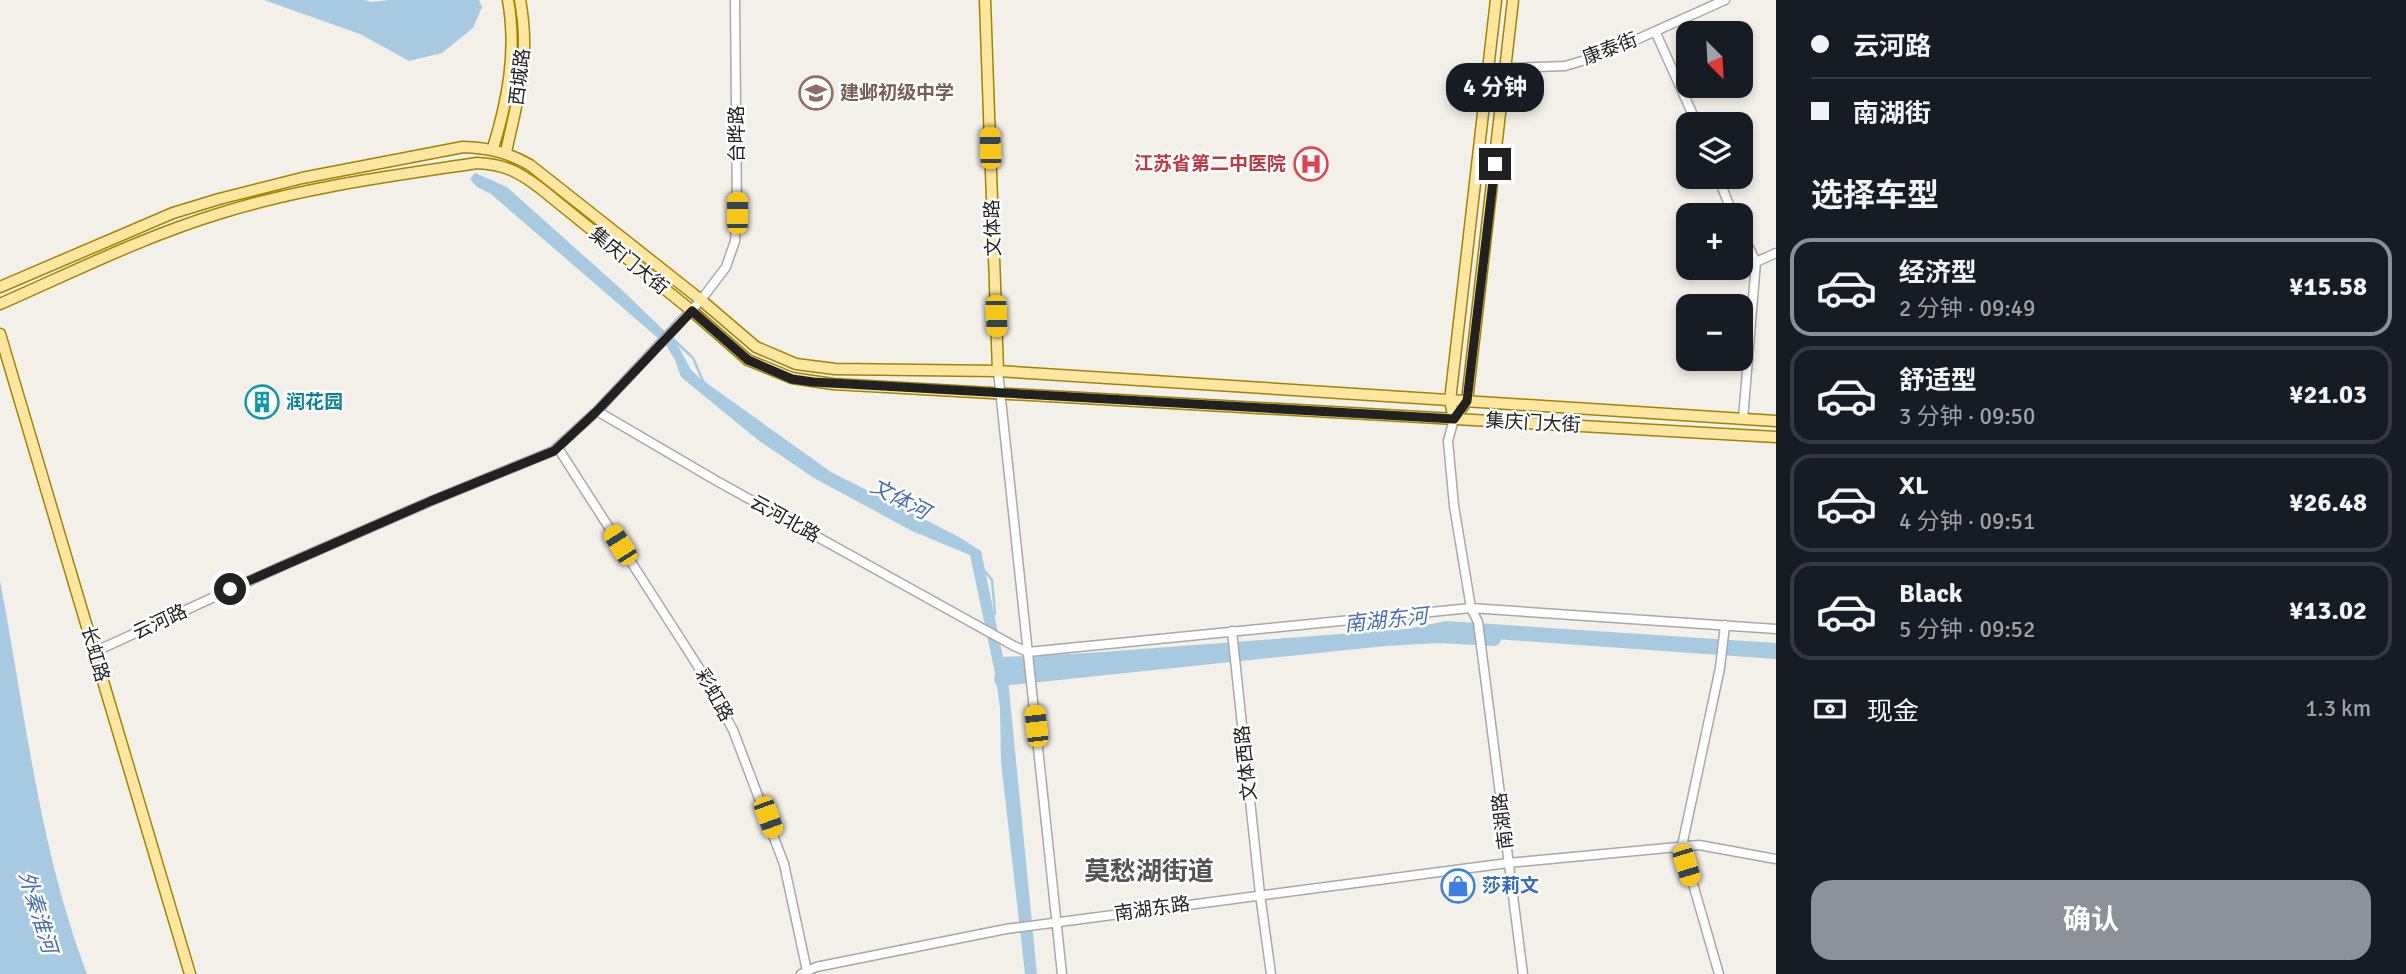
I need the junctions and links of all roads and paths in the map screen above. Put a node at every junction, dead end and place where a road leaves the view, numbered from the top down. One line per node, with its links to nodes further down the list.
1 (508, 0): 12 (main road, 西城路)
2 (520, 0): 13 (main road, 西城路)
3 (735, 0): 18 (street, 台晔路)
4 (985, 0): 23 (main road, 文体路)
5 (1496, 0): 9 (main road)
6 (1513, 0): 10 (main road)
7 (1725, 0): 8 (street, 康泰街)
8 (1655, 31): 10 (street, 康泰街); 11 (street)
9 (1489, 69): 10 (street, 康泰街); 25 (main road)
10 (1506, 69): 26 (main road)
11 (1692, 112)
12 (493, 148): 13 (main road, 集庆门大街); 17 (main road, 集庆门大街)
13 (506, 152): 18 (main road, 集庆门大街)
14 (1776, 253): 16 (street)
15 (1753, 256): 16 (street)
16 (1756, 262): 29 (street)
17 (0, 287)
18 (701, 300): 20 (street, 台晔路); 23 (main road, 集庆门大街)
19 (0, 304): 20 (main road, 集庆门大街)
20 (692, 311): 21 (street, 台晔路); 24 (main road, 集庆门大街)
21 (678, 326): 27 (street, 云河路)
22 (0, 334): 37 (main road, 长虹路)
23 (998, 371): 24 (street); 25 (main road, 集庆门大街)
24 (1001, 394): 28 (main road, 集庆门大街); 38 (street)
25 (1450, 401): 26 (main road, 集庆门大街); 28 (main road)
26 (1467, 401): 28 (main road); 29 (main road, 集庆门大街)
27 (597, 411): 32 (street, 云河路); 38 (street, 云河北路)
28 (1454, 419): 31 (main road, 集庆门大街); 33 (street)
29 (1743, 419): 30 (main road, 集庆门大街)
30 (1776, 421)
31 (1776, 437)
32 (558, 448): 37 (street, 云河路); 44 (street, 彩虹路)
33 (1471, 608): 34 (street); 36 (street); 41 (street, 南湖路)
34 (1725, 625): 35 (street); 39 (street)
35 (1776, 629)
36 (1232, 631): 38 (street); 42 (street, 文体西路)
37 (94, 652): 45 (main road, 长虹路)
38 (1028, 654): 43 (street)
39 (1682, 846): 40 (street); 41 (street, 南湖东路); 49 (street)
40 (1776, 859)
41 (1508, 863): 42 (street, 南湖东路); 48 (street, 南湖路)
42 (1261, 894): 43 (street, 南湖东路); 47 (street, 文体西路)
43 (1056, 922): 44 (street, 南湖东路); 46 (street)
44 (804, 973)
45 (190, 974)
46 (1062, 974)
47 (1271, 974)
48 (1523, 974)
49 (1719, 974)

